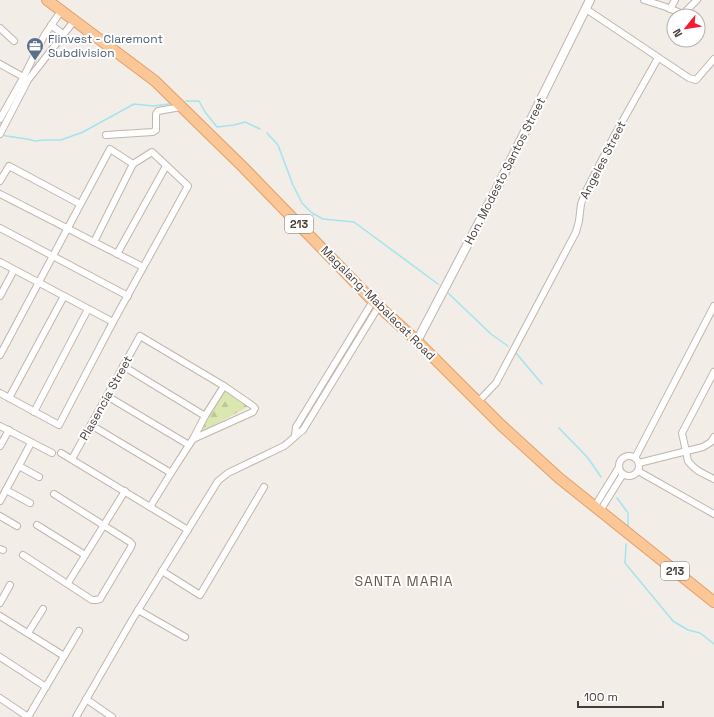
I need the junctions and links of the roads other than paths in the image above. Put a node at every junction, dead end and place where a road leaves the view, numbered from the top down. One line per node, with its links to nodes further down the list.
1 (47, 0): 9 (main road, Magalang-Mabalacat Road / 213)
2 (590, 0): 8 (street, Hon. Modesto Santos Street)
3 (644, 0): 6 (street)
4 (675, 0): 6 (street)
5 (697, 0): 7 (street)
6 (670, 8)
7 (689, 8)
8 (586, 9): 15 (street); 46 (street, Hon. Modesto Santos Street)
9 (61, 10): 10 (main road, Magalang-Mabalacat Road / 213); 11 (street)
10 (74, 21): 13 (street); 19 (main road, Magalang-Mabalacat Road / 213)
11 (51, 25): 13 (street); 18 (street)
12 (0, 28): 14 (street)
13 (64, 34): 18 (street)
14 (14, 41)
15 (658, 58): 16 (street); 54 (street, Angeles Street)
16 (714, 58)
17 (0, 64): 18 (street)
18 (26, 79): 20 (street); 21 (street)
19 (181, 107): 22 (street); 40 (main road, Magalang-Mabalacat Road / 213)
20 (0, 119)
21 (2, 132)
22 (106, 135)
23 (133, 164): 24 (street); 27 (street); 30 (street)
24 (166, 166): 31 (street); 34 (street)
25 (0, 181): 27 (street)
26 (0, 194): 29 (street)
27 (80, 204): 29 (street)
28 (0, 228): 32 (street)
29 (67, 228): 30 (street); 32 (street)
30 (94, 242): 31 (street)
31 (117, 254): 34 (street)
32 (53, 256): 36 (street); 39 (street)
33 (0, 262): 35 (street)
34 (143, 267): 39 (street)
35 (14, 270): 36 (street); 37 (street)
36 (39, 283): 38 (street); 47 (street)
37 (0, 296)
38 (64, 296): 42 (street); 53 (street)
39 (128, 296): 45 (street)
40 (376, 303): 43 (street); 44 (street); 46 (main road, Magalang-Mabalacat Road / 213)
41 (714, 306): 70 (street)
42 (88, 309): 45 (street); 55 (street)
43 (367, 312): 44 (street); 60 (street)
44 (373, 316): 60 (street)
45 (113, 322): 55 (street)
46 (417, 341): 54 (main road, Magalang-Mabalacat Road / 213)
47 (0, 355)
48 (123, 366): 50 (street, Plasencia Street); 52 (street, Plasencia Street); 56 (street)
49 (714, 372): 66 (street)
50 (224, 386): 56 (street); 62 (street)
51 (0, 393): 53 (street)
52 (107, 396): 57 (street, Plasencia Street); 64 (street)
53 (9, 398): 55 (street)
54 (478, 402): 84 (main road, Magalang-Mabalacat Road / 213)
55 (34, 412)
56 (205, 416): 62 (street)
57 (91, 425): 69 (street, Plasencia Street); 74 (street)
58 (0, 426): 59 (street)
59 (9, 430): 63 (street); 65 (street)
60 (295, 435): 91 (street)
61 (714, 437): 66 (street)
62 (193, 439): 64 (street)
63 (31, 443): 67 (street); 71 (street)
64 (188, 444): 74 (street)
65 (0, 446)
66 (686, 452): 70 (street); 77 (street)
67 (52, 453)
68 (61, 453): 69 (street)
69 (72, 459): 80 (street)
70 (637, 461): 72 (street); 73 (street)
71 (19, 466): 76 (street); 79 (street)
72 (619, 467): 75 (street); 84 (street)
73 (638, 471): 75 (street); 86 (street)
74 (171, 473): 85 (street)
75 (623, 474): 84 (street)
76 (39, 477)
77 (714, 479)
78 (264, 487): 97 (street)
79 (6, 490): 82 (street); 83 (street)
80 (125, 491): 85 (street); 90 (street)
81 (54, 494): 90 (street)
82 (0, 501)
83 (30, 503)
84 (599, 505): 99 (main road, Magalang-Mabalacat Road / 213)
85 (150, 507): 91 (street)
86 (714, 514)
87 (0, 516): 89 (street)
88 (37, 525): 93 (street)
89 (17, 526)
90 (104, 526): 93 (street); 95 (street)
91 (188, 530): 94 (street)
92 (23, 555): 95 (street)
93 (85, 555): 95 (street)
94 (162, 571): 97 (street); 102 (street)
95 (68, 583)
96 (10, 586): 100 (street)
97 (200, 594): 98 (street)
98 (206, 599)
99 (714, 602)
100 (0, 603)
101 (43, 609): 105 (street)
102 (138, 610): 106 (street); 111 (street)
103 (0, 616): 105 (street)
104 (79, 631): 107 (street)
105 (28, 634): 107 (street)
106 (185, 638)
107 (64, 656): 109 (street)
108 (0, 657): 109 (street)
109 (46, 687): 112 (street)
110 (0, 698): 112 (street)
111 (86, 699): 113 (street); 114 (street)
112 (28, 717)
113 (76, 717)
114 (112, 717)

